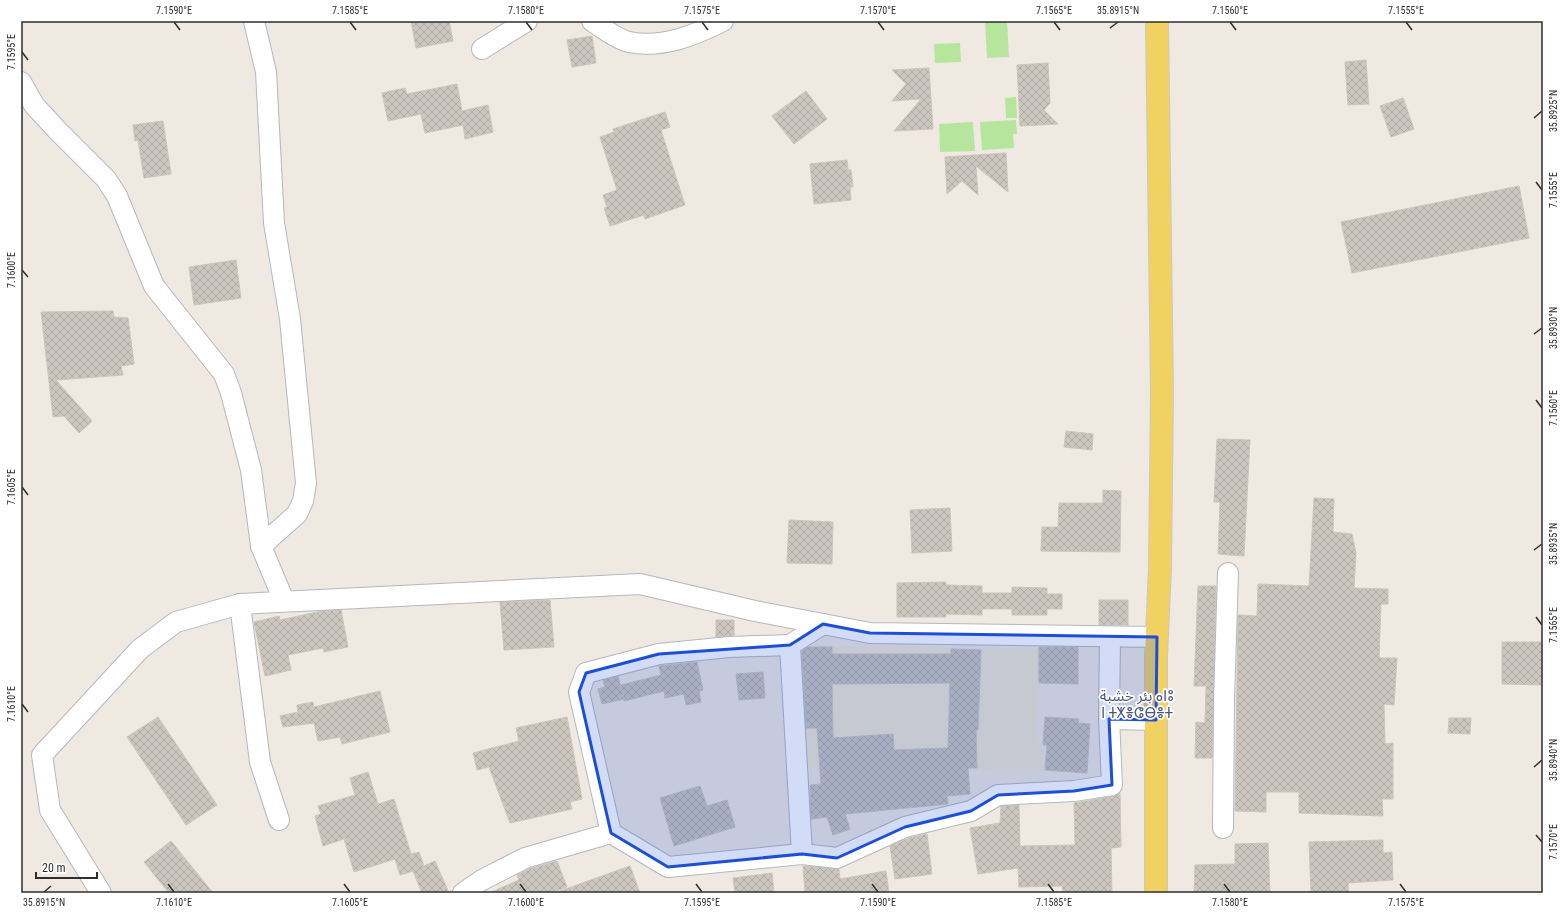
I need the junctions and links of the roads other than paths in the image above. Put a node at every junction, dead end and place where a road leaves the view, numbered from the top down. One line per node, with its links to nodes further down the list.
1 (254, 21): 8 (street)
2 (527, 21): 6 (street)
3 (592, 21): 4 (street)
4 (723, 21)
5 (1157, 21): 14 (main road)
6 (482, 49)
7 (21, 82): 8 (street)
8 (261, 546): 10 (street)
9 (1228, 573): 19 (street)
10 (284, 601): 11 (street); 12 (street)
11 (240, 604): 18 (street); 22 (street)
12 (823, 624): 13 (street); 15 (street)
13 (1110, 637): 14 (street); 16 (street)
14 (1157, 637): 17 (main road)
15 (790, 645): 20 (street); 21 (street)
16 (1110, 719): 17 (street); 21 (street)
17 (1156, 720): 24 (main road)
18 (279, 820)
19 (1223, 828)
20 (612, 833): 21 (street); 23 (street)
21 (802, 854)
22 (100, 893)
23 (463, 893)
24 (1156, 893)

